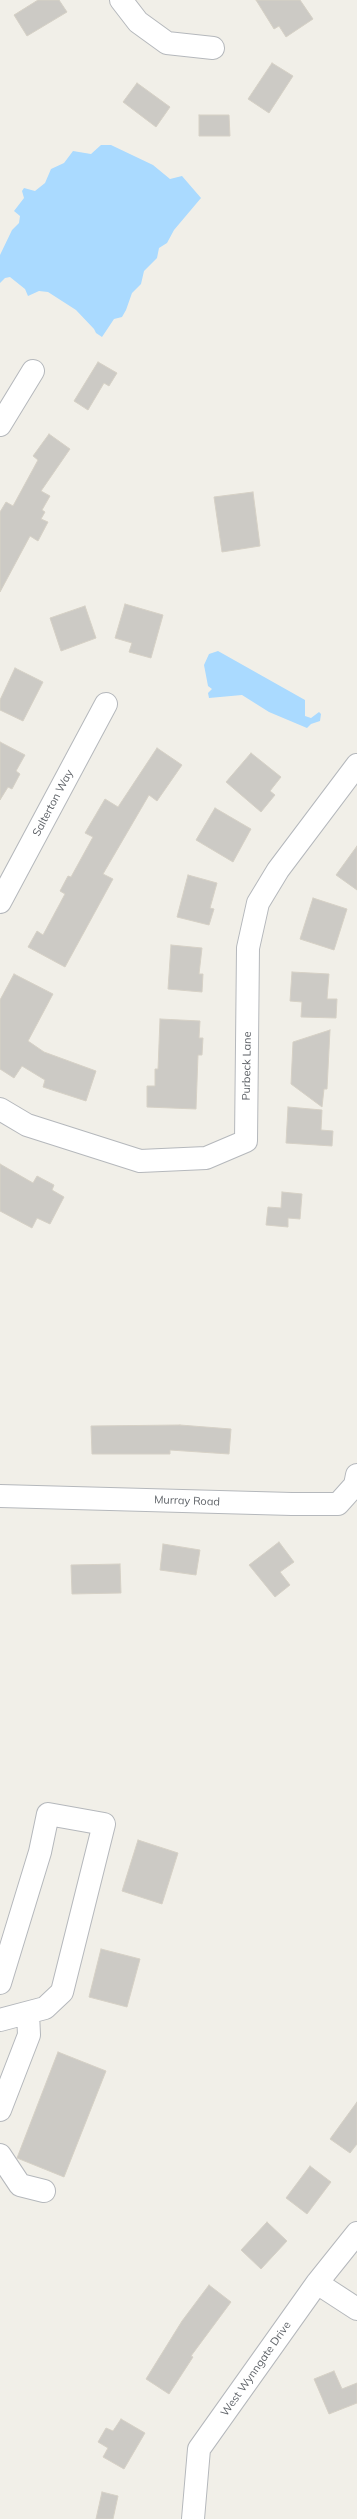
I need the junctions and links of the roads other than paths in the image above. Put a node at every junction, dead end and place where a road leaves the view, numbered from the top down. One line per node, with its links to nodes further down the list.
1 (121, 0): 2 (street)
2 (213, 48)
3 (33, 371): 4 (street)
4 (0, 425)
5 (106, 704): 7 (street, Salterton Way)
6 (357, 764): 8 (street, Purbeck Lane)
7 (0, 902)
8 (0, 1109)
9 (357, 1475): 10 (street, Murray Road)
10 (0, 1496)
11 (0, 1983): 12 (street)
12 (28, 2012): 13 (street); 14 (street)
13 (0, 2020)
14 (0, 2110)
15 (0, 2155): 16 (street)
16 (44, 2191)
17 (357, 2233): 18 (street, West Wynngate Drive)
18 (318, 2283): 19 (street); 20 (street, West Wynngate Drive)
19 (357, 2310)
20 (193, 2519)

